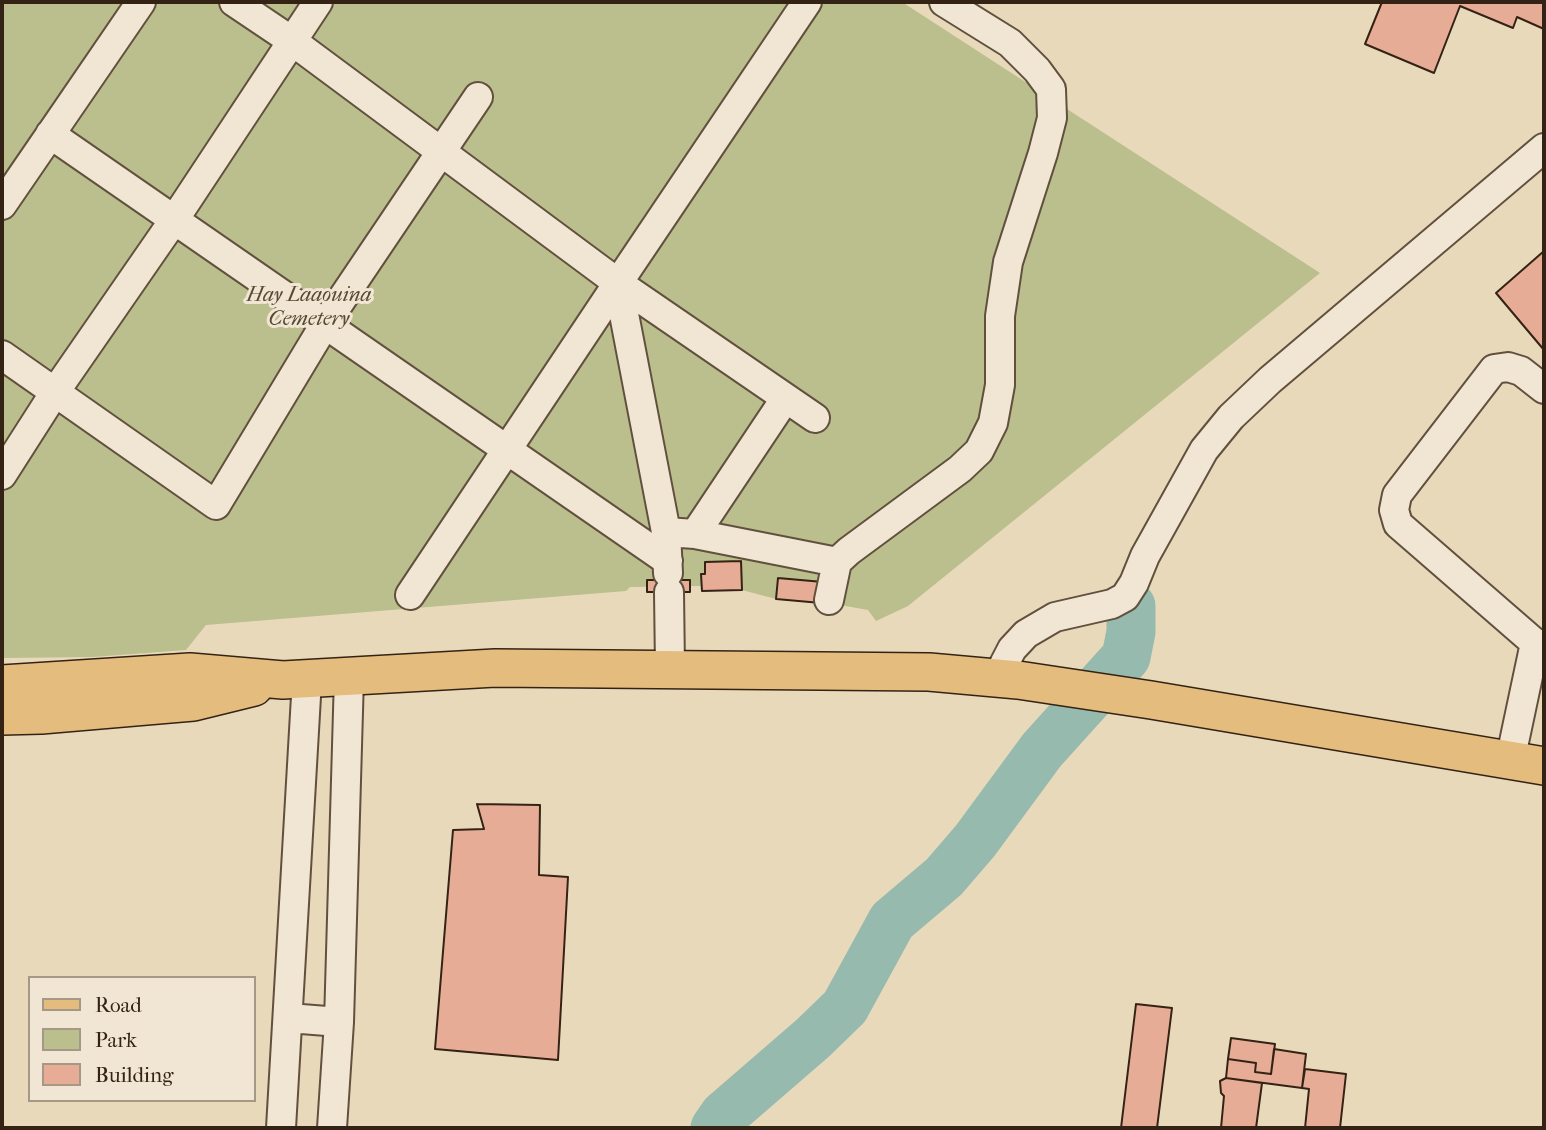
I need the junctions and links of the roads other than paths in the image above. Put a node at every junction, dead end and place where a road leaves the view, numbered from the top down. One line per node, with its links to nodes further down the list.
1 (141, 2): 8 (street)
2 (234, 2): 6 (street)
3 (318, 2): 6 (street)
4 (807, 2): 14 (street)
5 (944, 2): 25 (street)
6 (292, 41): 10 (street); 13 (street)
7 (478, 97): 10 (street)
8 (51, 134): 11 (street); 13 (street)
9 (1544, 148): 33 (street)
10 (442, 153): 14 (street); 15 (street)
11 (12, 171): 12 (street)
12 (2, 205)
13 (174, 220): 15 (street); 18 (street)
14 (618, 283): 19 (street); 21 (street); 23 (street)
15 (325, 324): 18 (street); 21 (street)
16 (2, 355): 18 (street)
17 (1544, 389): 29 (street)
18 (55, 392): 22 (street)
19 (785, 399): 20 (street); 24 (street)
20 (815, 418)
21 (508, 449): 26 (street); 27 (street)
22 (2, 475)
23 (666, 532): 24 (street); 26 (street)
24 (695, 534): 25 (street)
25 (837, 562): 28 (street)
26 (669, 578): 30 (street)
27 (410, 595)
28 (829, 600)
29 (1539, 644): 36 (street)
30 (670, 668): 31 (main road); 33 (main road)
31 (349, 677): 32 (main road); 38 (street)
32 (295, 679): 34 (main road); 35 (main road); 37 (street)
33 (1008, 679): 36 (main road)
34 (2, 684)
35 (2, 716)
36 (1527, 764)
37 (289, 1018): 38 (street); 39 (street)
38 (339, 1022): 40 (street)
39 (281, 1128)
40 (332, 1128)

